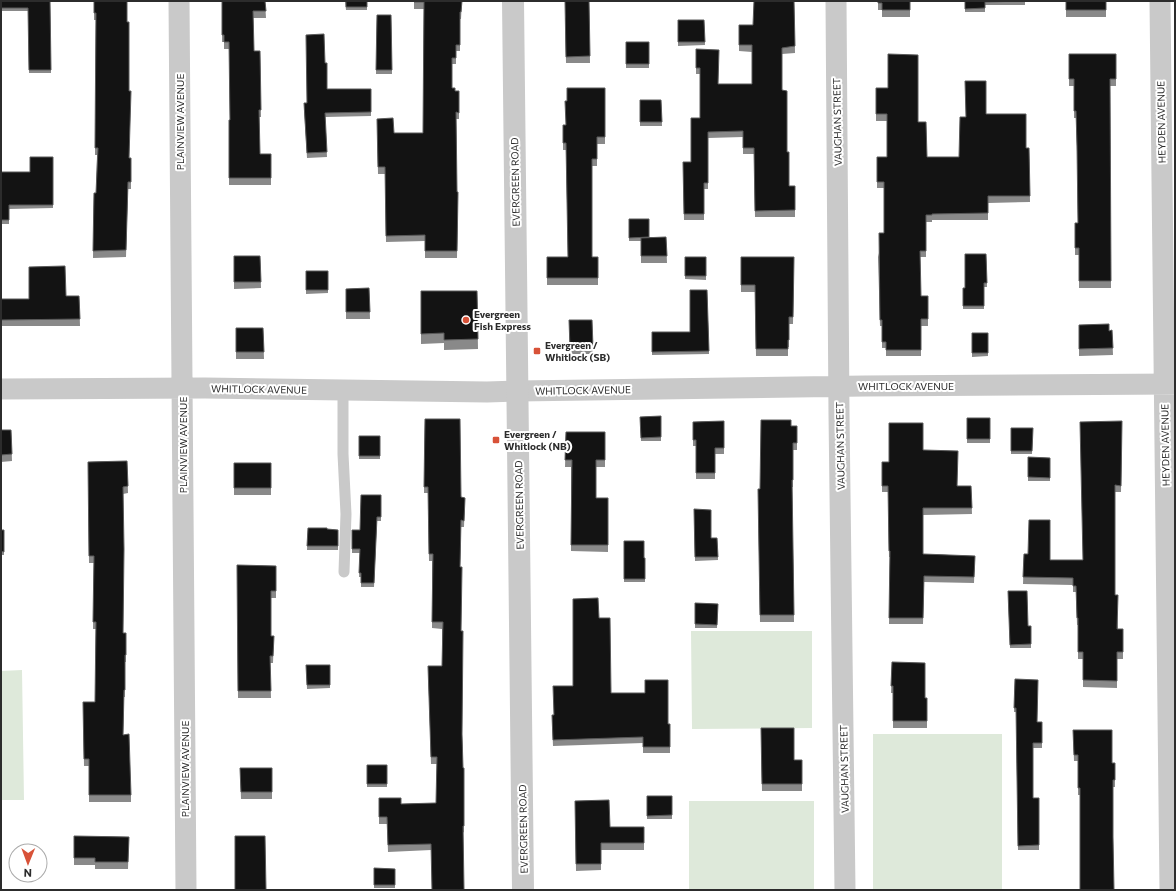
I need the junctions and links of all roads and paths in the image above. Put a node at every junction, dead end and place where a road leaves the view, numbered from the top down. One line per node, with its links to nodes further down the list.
1 (179, 1): 7 (street, PLAINVIEW AVENUE)
2 (513, 1): 10 (street, EVERGREEN ROAD)
3 (836, 1): 6 (street, VAUGHAN STREET)
4 (1160, 1): 5 (street, HEYDEN AVENUE)
5 (1170, 384): 6 (street, WHITLOCK AVENUE); 15 (street, HEYDEN AVENUE)
6 (839, 386): 10 (street, WHITLOCK AVENUE); 14 (street, VAUGHAN STREET)
7 (182, 388): 8 (street, WHITLOCK AVENUE); 9 (street, WHITLOCK AVENUE); 12 (street, PLAINVIEW AVENUE)
8 (1, 389)
9 (343, 390): 10 (street, WHITLOCK AVENUE); 11 (lane)
10 (518, 391): 13 (street, EVERGREEN ROAD)
11 (344, 572)
12 (186, 890)
13 (523, 890)
14 (845, 890)
15 (1170, 890)

